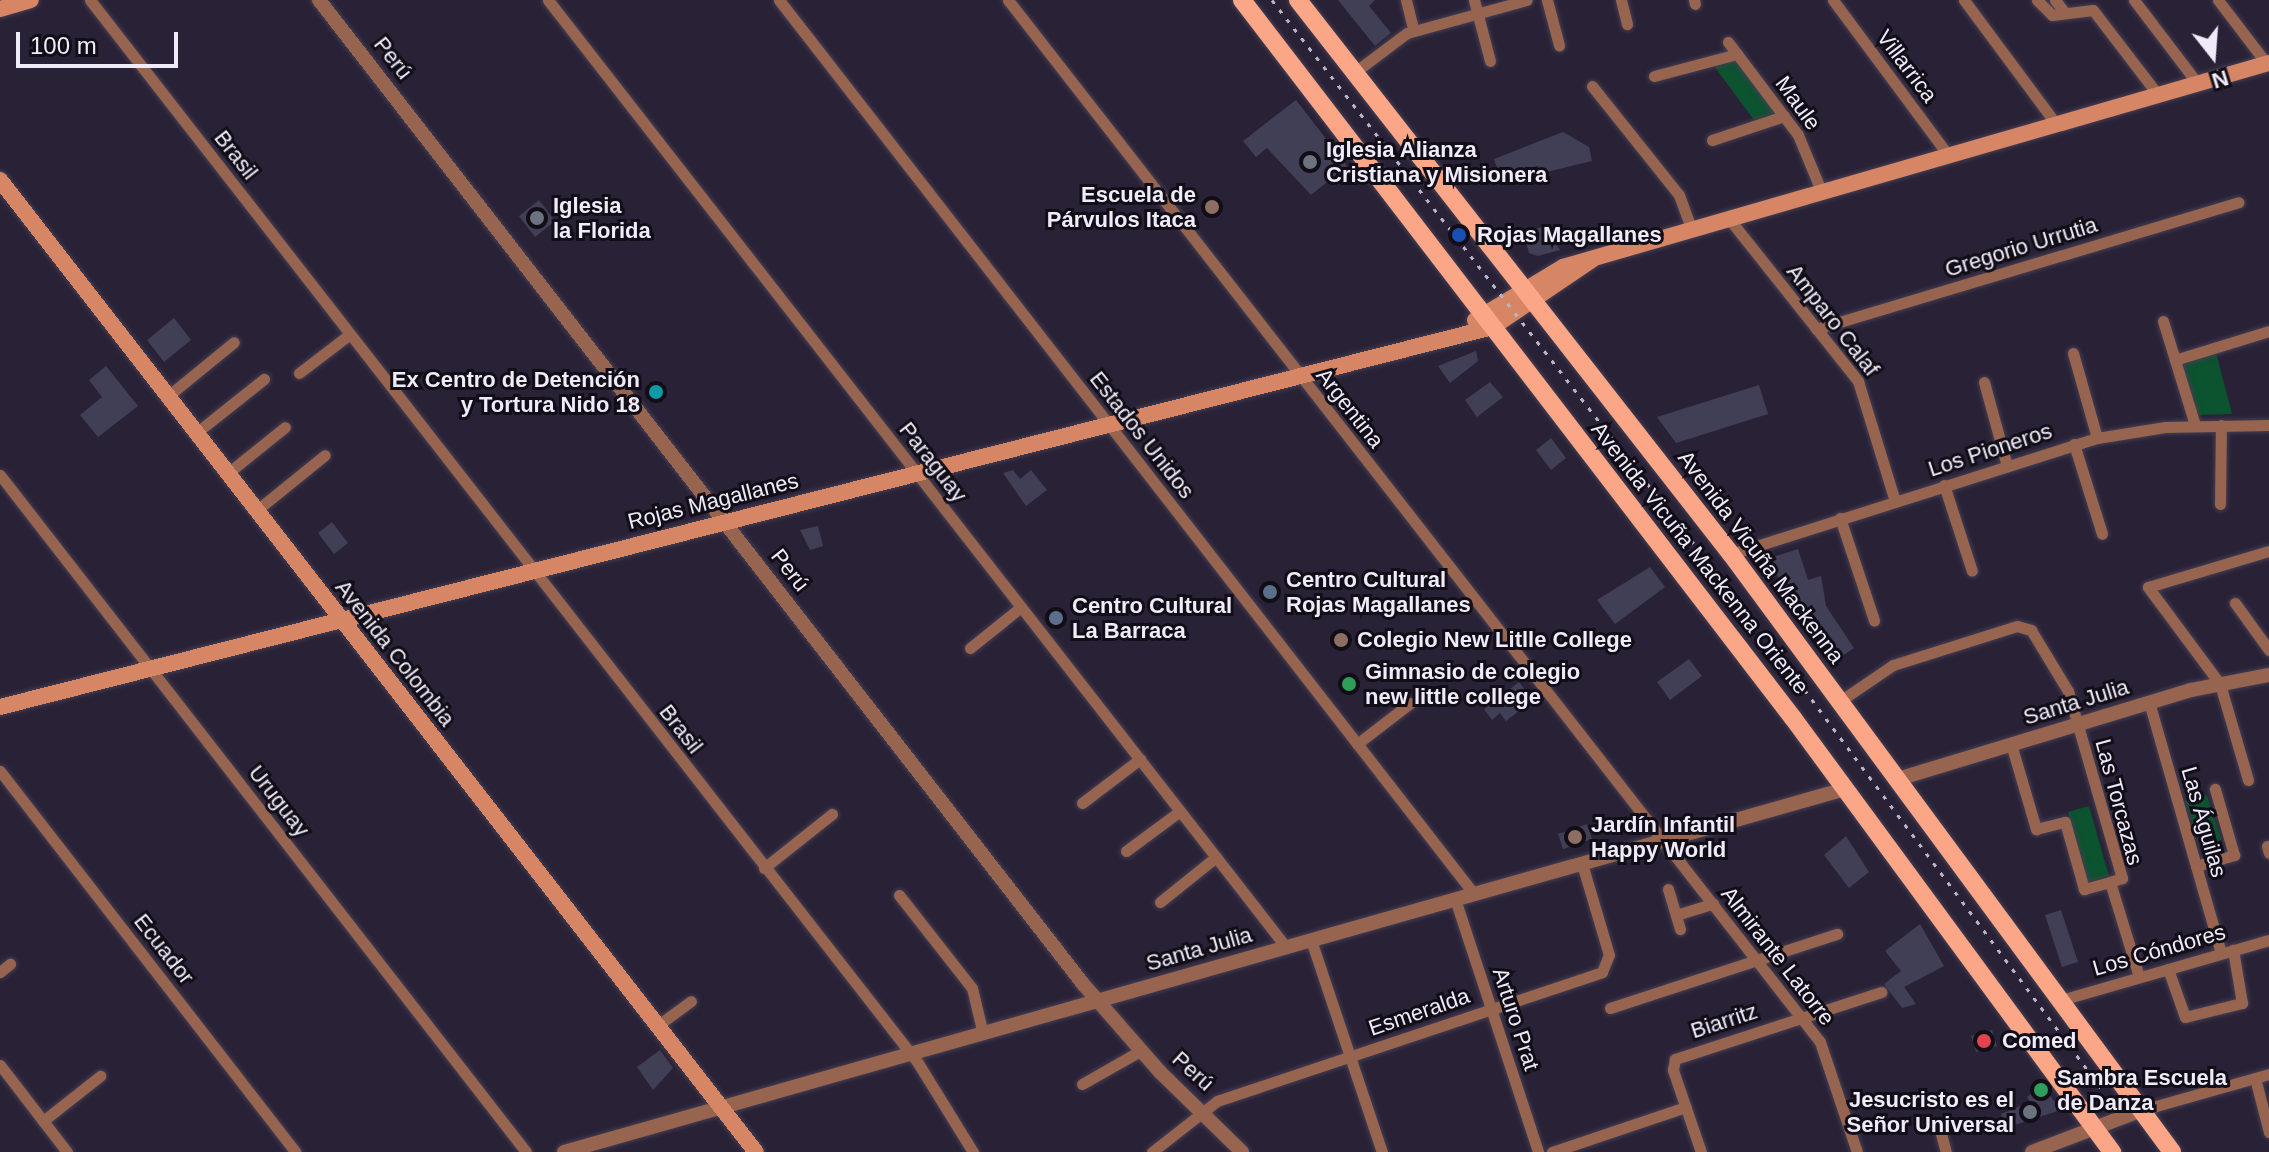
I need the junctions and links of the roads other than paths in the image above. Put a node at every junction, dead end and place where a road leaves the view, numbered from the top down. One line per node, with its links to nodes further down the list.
1 (31, 0): 20 (main road)
2 (90, 0): 49 (street, Brasil)
3 (319, 0): 76 (street, Perú)
4 (548, 0): 68 (street, Paraguay)
5 (779, 0): 58 (street, Estados Unidos)
6 (1008, 0): 54 (street, Argentina)
7 (1242, 0): 45 (main road, Avenida Vicuña Mackenna Oriente)
8 (1298, 0): 30 (main road, Avenida Vicuña Mackenna)
9 (1406, 0): 24 (street)
10 (1474, 0): 21 (street)
11 (1527, 0): 21 (street)
12 (1547, 0): 26 (street)
13 (1621, 0): 23 (street)
14 (1833, 0): 38 (street, Villarrica)
15 (1964, 0): 36 (street)
16 (2037, 0): 22 (street)
17 (2055, 0): 22 (street)
18 (2134, 0): 32 (street)
19 (2218, 0): 29 (street)
20 (0, 9)
21 (1477, 13): 24 (street); 28 (street)
22 (2065, 13): 34 (street)
23 (1627, 24)
24 (1414, 31): 30 (street)
25 (1728, 42): 27 (street, Maule)
26 (1559, 45)
27 (1737, 54): 31 (street); 35 (street, Maule)
28 (1490, 61)
29 (2268, 63): 32 (main road, Rojas Magallanes)
30 (1355, 72): 44 (main road, Avenida Vicuña Mackenna)
31 (1654, 76)
32 (2198, 84): 34 (main road, Rojas Magallanes)
33 (1592, 86): 43 (street)
34 (2158, 95): 36 (main road, Rojas Magallanes)
35 (1784, 116): 37 (street); 40 (street, Maule)
36 (2057, 125): 38 (main road, Rojas Magallanes)
37 (1712, 140)
38 (1949, 156): 40 (main road, Rojas Magallanes)
39 (0, 180): 57 (main road, Avenida Colombia)
40 (1822, 193): 42 (main road, Rojas Magallanes)
41 (2238, 202): 47 (street, Gregorio Urrutia)
42 (1730, 220): 43 (main road, Rojas Magallanes); 47 (street, Amparo Calaf)
43 (1692, 231): 44 (main road, Rojas Magallanes)
44 (1528, 294): 45 (main road, Rojas Magallanes); 79 (main road, Avenida Vicuña Mackenna)
45 (1489, 321): 54 (main road, Rojas Magallanes); 102 (main road, Avenida Vicuña Mackenna Oriente)
46 (2163, 321): 52 (street)
47 (1816, 329): 72 (street, Amparo Calaf)
48 (2269, 331): 52 (street)
49 (350, 334): 53 (street); 80 (street, Brasil)
50 (234, 342): 57 (street)
51 (2073, 353): 64 (street)
52 (2175, 360): 59 (street)
53 (299, 373)
54 (1299, 375): 58 (main road, Rojas Magallanes); 107 (street, Argentina)
55 (264, 379): 63 (street)
56 (1984, 382): 67 (street)
57 (168, 396): 63 (main road, Avenida Colombia)
58 (1108, 423): 68 (main road, Rojas Magallanes); 96 (street, Estados Unidos)
59 (2195, 425): 60 (street, Los Pioneros); 64 (street, Los Pioneros)
60 (2221, 425): 61 (street, Los Pioneros); 73 (street)
61 (2269, 425)
62 (285, 427): 69 (street)
63 (196, 433): 69 (main road, Avenida Colombia)
64 (2097, 438): 65 (street, Los Pioneros)
65 (2074, 444): 67 (street, Los Pioneros); 77 (street)
66 (325, 455): 74 (street)
67 (2007, 466): 71 (street, Los Pioneros)
68 (915, 472): 76 (main road, Rojas Magallanes); 83 (street, Paraguay)
69 (228, 473): 74 (main road, Avenida Colombia)
70 (0, 475): 88 (street, Uruguay)
71 (1944, 485): 72 (street, Los Pioneros); 81 (street)
72 (1895, 501): 75 (street, Los Pioneros)
73 (2220, 504)
74 (257, 510): 84 (main road, Avenida Colombia)
75 (1840, 518): 79 (street, Los Pioneros); 85 (street)
76 (724, 521): 80 (main road, Rojas Magallanes); 133 (street, Perú)
77 (2102, 534)
78 (2269, 551): 90 (street)
79 (1731, 554): 91 (main road, Avenida Vicuña Mackenna)
80 (533, 570): 84 (main road, Rojas Magallanes); 112 (street, Brasil)
81 (1972, 571)
82 (2235, 603): 87 (street)
83 (1021, 607): 86 (street); 98 (street, Paraguay)
84 (341, 619): 88 (main road, Rojas Magallanes); 137 (main road, Avenida Colombia)
85 (1874, 620)
86 (970, 648)
87 (2269, 650)
88 (150, 668): 94 (main road, Rojas Magallanes); 158 (street, Uruguay)
89 (2269, 675): 90 (street, Santa Julia)
90 (2220, 684): 92 (street, Santa Julia); 101 (street)
91 (1840, 701): 95 (street); 100 (main road, Avenida Vicuña Mackenna)
92 (2149, 702): 95 (street, Santa Julia); 111 (street, Las Águilas)
93 (1410, 703): 96 (street)
94 (0, 707)
95 (2078, 724): 97 (street, Santa Julia); 113 (street, Las Torcazas)
96 (1357, 744): 115 (street, Estados Unidos)
97 (2011, 744): 100 (street, Santa Julia); 113 (street)
98 (1140, 759): 104 (street); 105 (street, Paraguay)
99 (0, 771): 157 (street, Ecuador)
100 (1898, 779): 131 (main road, Avenida Vicuña Mackenna)
101 (2248, 780)
102 (1845, 789): 107 (street, Santa Julia); 152 (main road, Avenida Vicuña Mackenna Oriente)
103 (2215, 789): 111 (street)
104 (1082, 803)
105 (1180, 811): 108 (street); 109 (street, Paraguay)
106 (832, 814): 112 (street)
107 (1662, 841): 110 (street, Santa Julia); 119 (street, Almirante Latorre)
108 (1126, 851)
109 (1216, 857): 118 (street); 125 (street, Paraguay)
110 (1582, 864): 115 (street, Santa Julia); 135 (street, Esmeralda)
111 (2196, 866): 126 (street, Las Águilas)
112 (764, 868): 140 (street, Brasil)
113 (2110, 882): 129 (street, Las Torcazas)
114 (1668, 889): 120 (street)
115 (1474, 894): 117 (street, Santa Julia)
116 (899, 895): 138 (street)
117 (1455, 899): 123 (street, Santa Julia); 135 (street, Arturo Prat)
118 (1160, 902)
119 (1713, 904): 120 (street); 127 (street, Almirante Latorre)
120 (1676, 915): 121 (street)
121 (1680, 929)
122 (1837, 934): 127 (street)
123 (1311, 940): 125 (street, Santa Julia); 141 (street)
124 (2269, 940): 126 (street, Los Cóndores)
125 (1286, 947): 133 (street, Santa Julia)
126 (2227, 952): 128 (street, Los Cóndores); 128 (street, Las Águilas)
127 (1756, 959): 134 (street); 136 (street, Almirante Latorre)
128 (2168, 969): 129 (street, Los Cóndores)
129 (2139, 977): 131 (street, Los Cóndores)
130 (1881, 992): 136 (street, Biarritz)
131 (2061, 1000): 150 (main road, Avenida Vicuña Mackenna)
132 (691, 1001): 137 (street)
133 (1098, 1001): 138 (street, Santa Julia); 139 (street, Perú)
134 (1610, 1008)
135 (1491, 1009): 141 (street, Esmeralda); 165 (street, Arturo Prat)
136 (1801, 1017): 147 (street, Biarritz); 168 (street, Almirante Latorre)
137 (657, 1026): 148 (main road, Avenida Colombia)
138 (983, 1034): 140 (street, Santa Julia)
139 (1140, 1051): 146 (street); 149 (street, Perú)
140 (910, 1054): 148 (street, Santa Julia); 161 (street, Brasil)
141 (1350, 1056): 149 (street, Esmeralda); 164 (street)
142 (0, 1065): 151 (street)
143 (2269, 1074): 145 (street)
144 (100, 1076): 151 (street)
145 (2255, 1078): 150 (street); 154 (street)
146 (1082, 1084)
147 (1686, 1107): 166 (street); 167 (street)
148 (724, 1108): 155 (street, Santa Julia); 160 (main road, Avenida Colombia)
149 (1203, 1110): 162 (street, Esmeralda); 163 (street, Perú)
150 (2142, 1110): 152 (street); 172 (main road, Avenida Vicuña Mackenna)
151 (43, 1121): 156 (street)
152 (2094, 1129): 170 (street); 171 (main road, Avenida Vicuña Mackenna Oriente)
153 (1940, 1130): 169 (street)
154 (2269, 1132)
155 (600, 1147): 159 (street, Santa Julia)
156 (67, 1152)
157 (296, 1152)
158 (526, 1152)
159 (564, 1152)
160 (756, 1152)
161 (973, 1152)
162 (1152, 1152)
163 (1242, 1152)
164 (1382, 1152)
165 (1538, 1152)
166 (1552, 1152)
167 (1701, 1152)
168 (1857, 1152)
169 (1946, 1152)
170 (2032, 1152)
171 (2112, 1152)
172 (2172, 1152)

